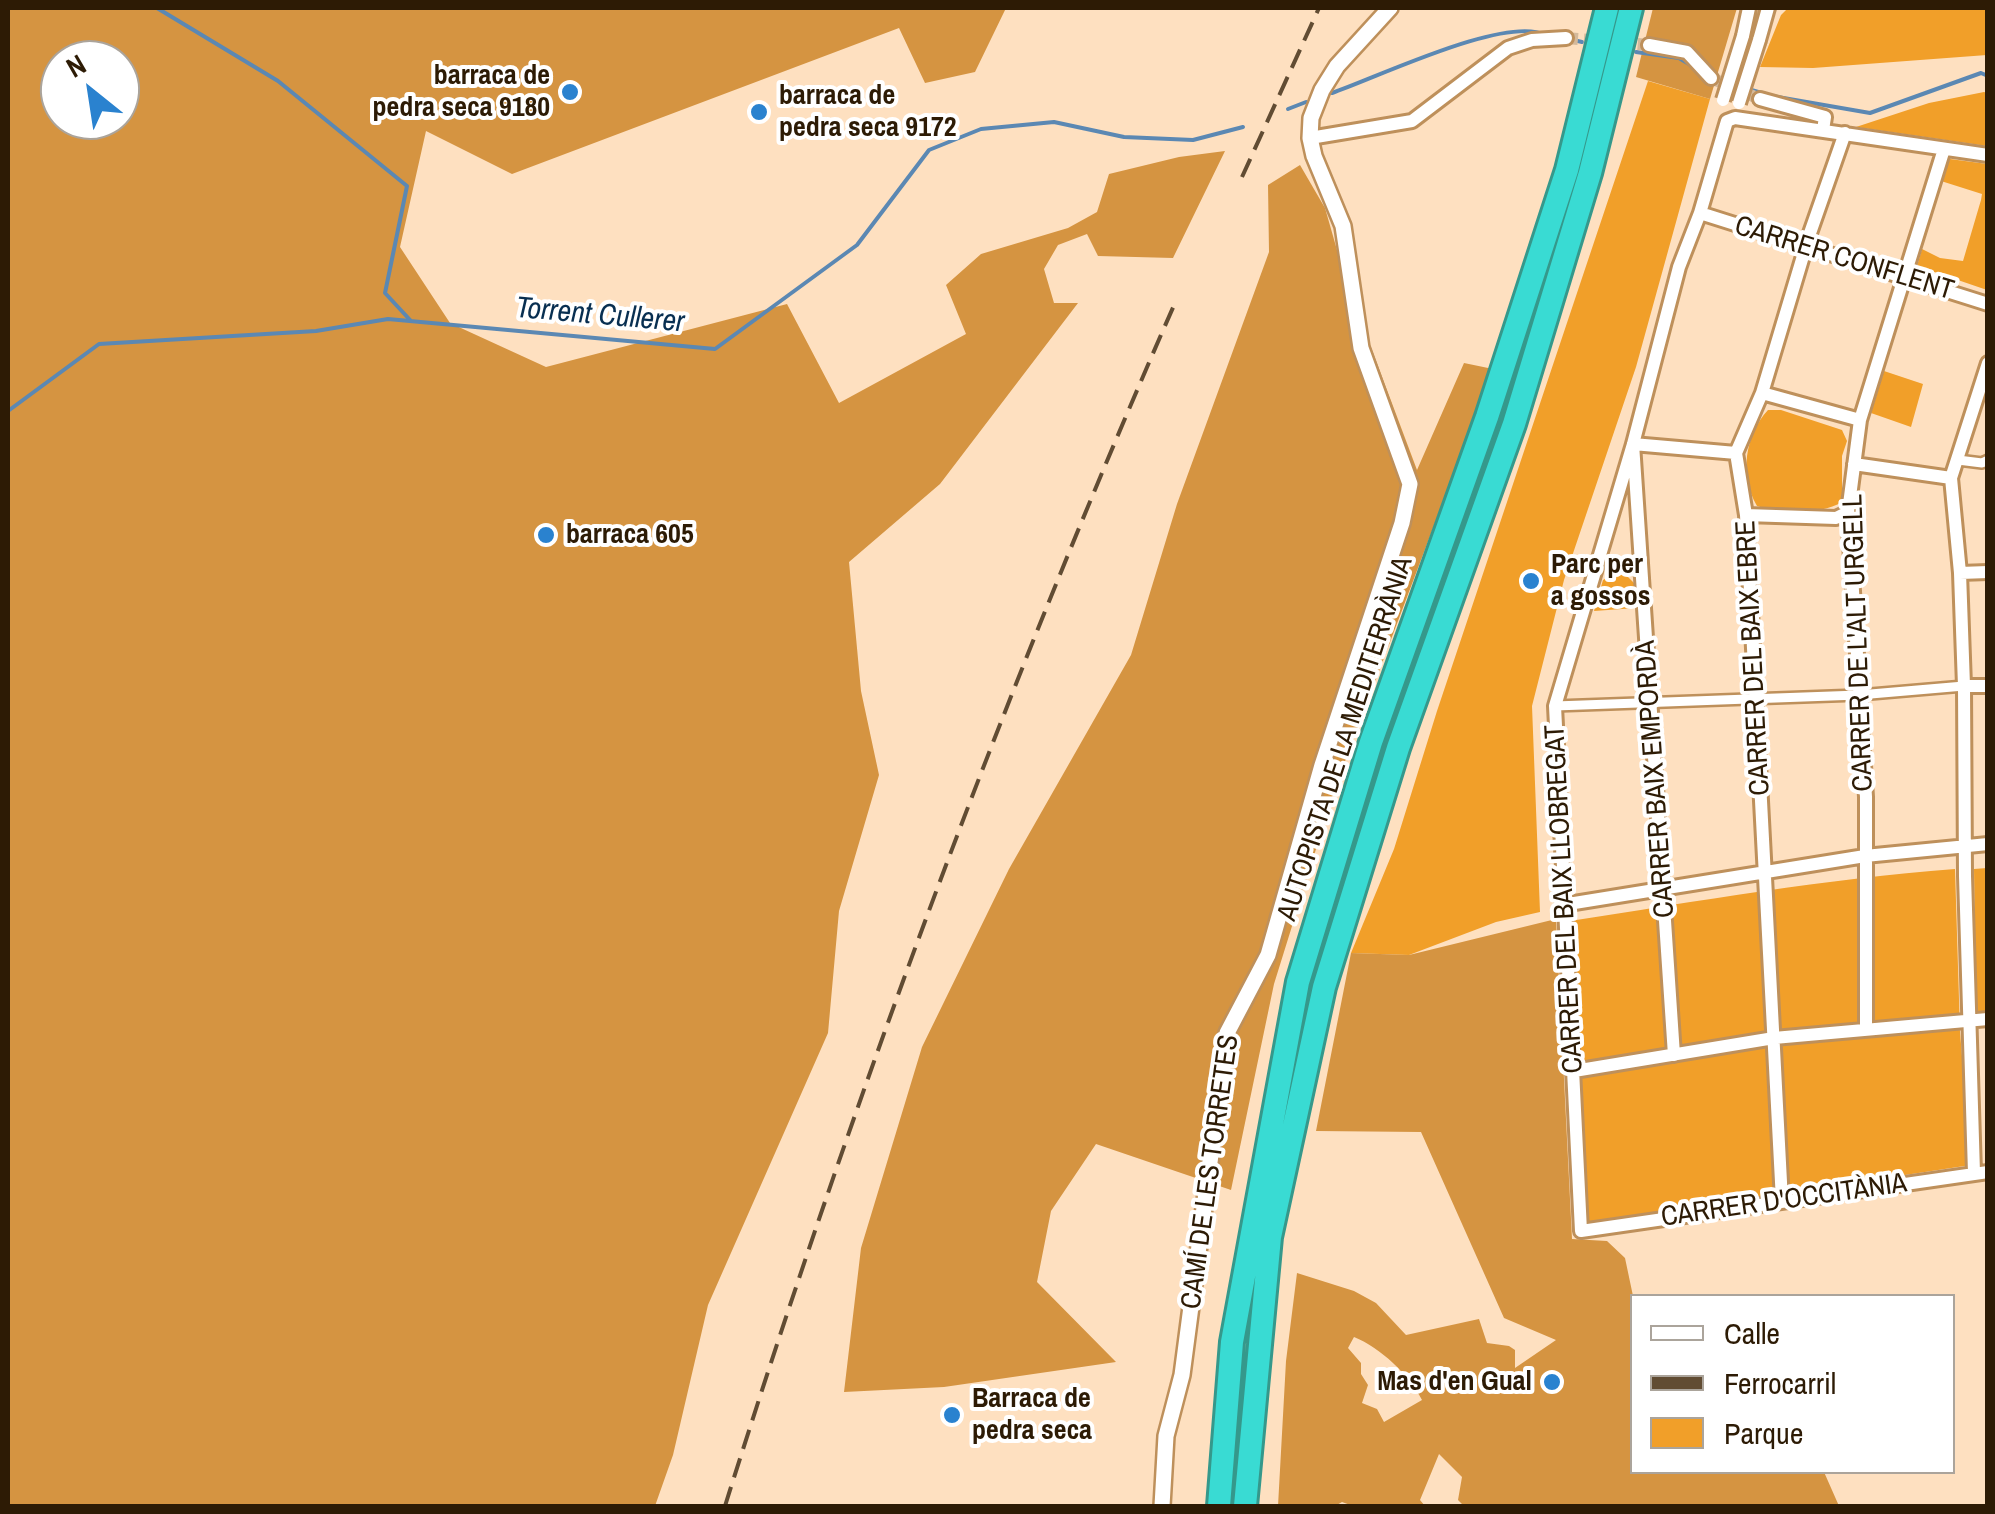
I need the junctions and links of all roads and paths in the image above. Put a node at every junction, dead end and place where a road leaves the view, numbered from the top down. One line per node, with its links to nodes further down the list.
1 (1390, 8): 13 (street)
2 (1607, 8): 55 (highway, AUTOPISTA DE LA MEDITERRÀNIA)
3 (1631, 8): 56 (highway, AUTOPISTA DE LA MEDITERRÀNIA)
4 (1749, 8): 10 (street, bridge)
5 (1768, 8): 10 (street, bridge)
6 (1566, 38): 13 (street)
7 (1649, 46): 8 (street)
8 (1711, 78)
9 (1760, 100): 11 (street)
10 (1731, 117): 11 (street); 16 (street, CARRER DEL BAIX LLOBREGAT)
11 (1823, 130): 12 (street)
12 (1845, 134): 14 (street); 17 (street)
13 (1310, 138): 54 (street, CAMÍ DE LES TORRETES)
14 (1944, 149): 15 (street); 18 (street, CARRER DE L'ALT URGELL)
15 (1988, 155)
16 (1700, 213): 17 (street, CARRER CONFLENT); 23 (street, CARRER DEL BAIX LLOBREGAT)
17 (1806, 247): 18 (street, CARRER CONFLENT); 21 (street)
18 (1907, 278): 19 (street, CARRER CONFLENT); 22 (street, CARRER DE L'ALT URGELL)
19 (1988, 304)
20 (1988, 363): 25 (street)
21 (1762, 393): 22 (street); 24 (street)
22 (1860, 420): 27 (street, CARRER DE L'ALT URGELL)
23 (1632, 444): 24 (street); 37 (street, CARRER BAIX EMPORDÀ); 38 (street, CARRER DEL BAIX LLOBREGAT)
24 (1736, 453): 30 (street, CARRER DEL BAIX EBRE)
25 (1958, 460): 26 (street); 28 (street)
26 (1988, 460)
27 (1854, 464): 28 (street); 29 (street, CARRER DE L'ALT URGELL)
28 (1951, 478): 32 (street)
29 (1848, 512): 30 (street); 35 (street, CARRER DE L'ALT URGELL)
30 (1746, 515): 36 (street, CARRER DEL BAIX EBRE)
31 (1988, 572): 32 (street)
32 (1960, 573): 33 (street)
33 (1964, 686): 34 (street); 35 (street); 39 (street)
34 (1988, 686)
35 (1858, 695): 36 (street); 41 (street, CARRER DE L'ALT URGELL)
36 (1756, 700): 37 (street); 42 (street, CARRER DEL BAIX EBRE)
37 (1648, 703): 38 (street); 43 (street, CARRER BAIX EMPORDÀ)
38 (1555, 706): 44 (street, CARRER DEL BAIX LLOBREGAT)
39 (1966, 844): 40 (street); 41 (street); 46 (street)
40 (1988, 844)
41 (1864, 856): 42 (street); 47 (street, CARRER DE L'ALT URGELL)
42 (1766, 871): 43 (street); 48 (street, CARRER DEL BAIX EBRE)
43 (1665, 888): 44 (street); 49 (street, CARRER BAIX EMPORDÀ)
44 (1562, 904): 50 (street, CARRER DEL BAIX LLOBREGAT)
45 (1988, 1020): 46 (street)
46 (1968, 1021): 47 (street); 51 (street)
47 (1866, 1030): 48 (street)
48 (1774, 1038): 49 (street); 52 (street, CARRER DEL BAIX EBRE)
49 (1674, 1054): 50 (street)
50 (1574, 1070): 53 (street, CARRER DEL BAIX LLOBREGAT)
51 (1981, 1173): 52 (street, CARRER D'OCCITÀNIA)
52 (1782, 1201): 53 (street, CARRER D'OCCITÀNIA)
53 (1582, 1230)
54 (1162, 1506)
55 (1219, 1506)
56 (1245, 1506)

